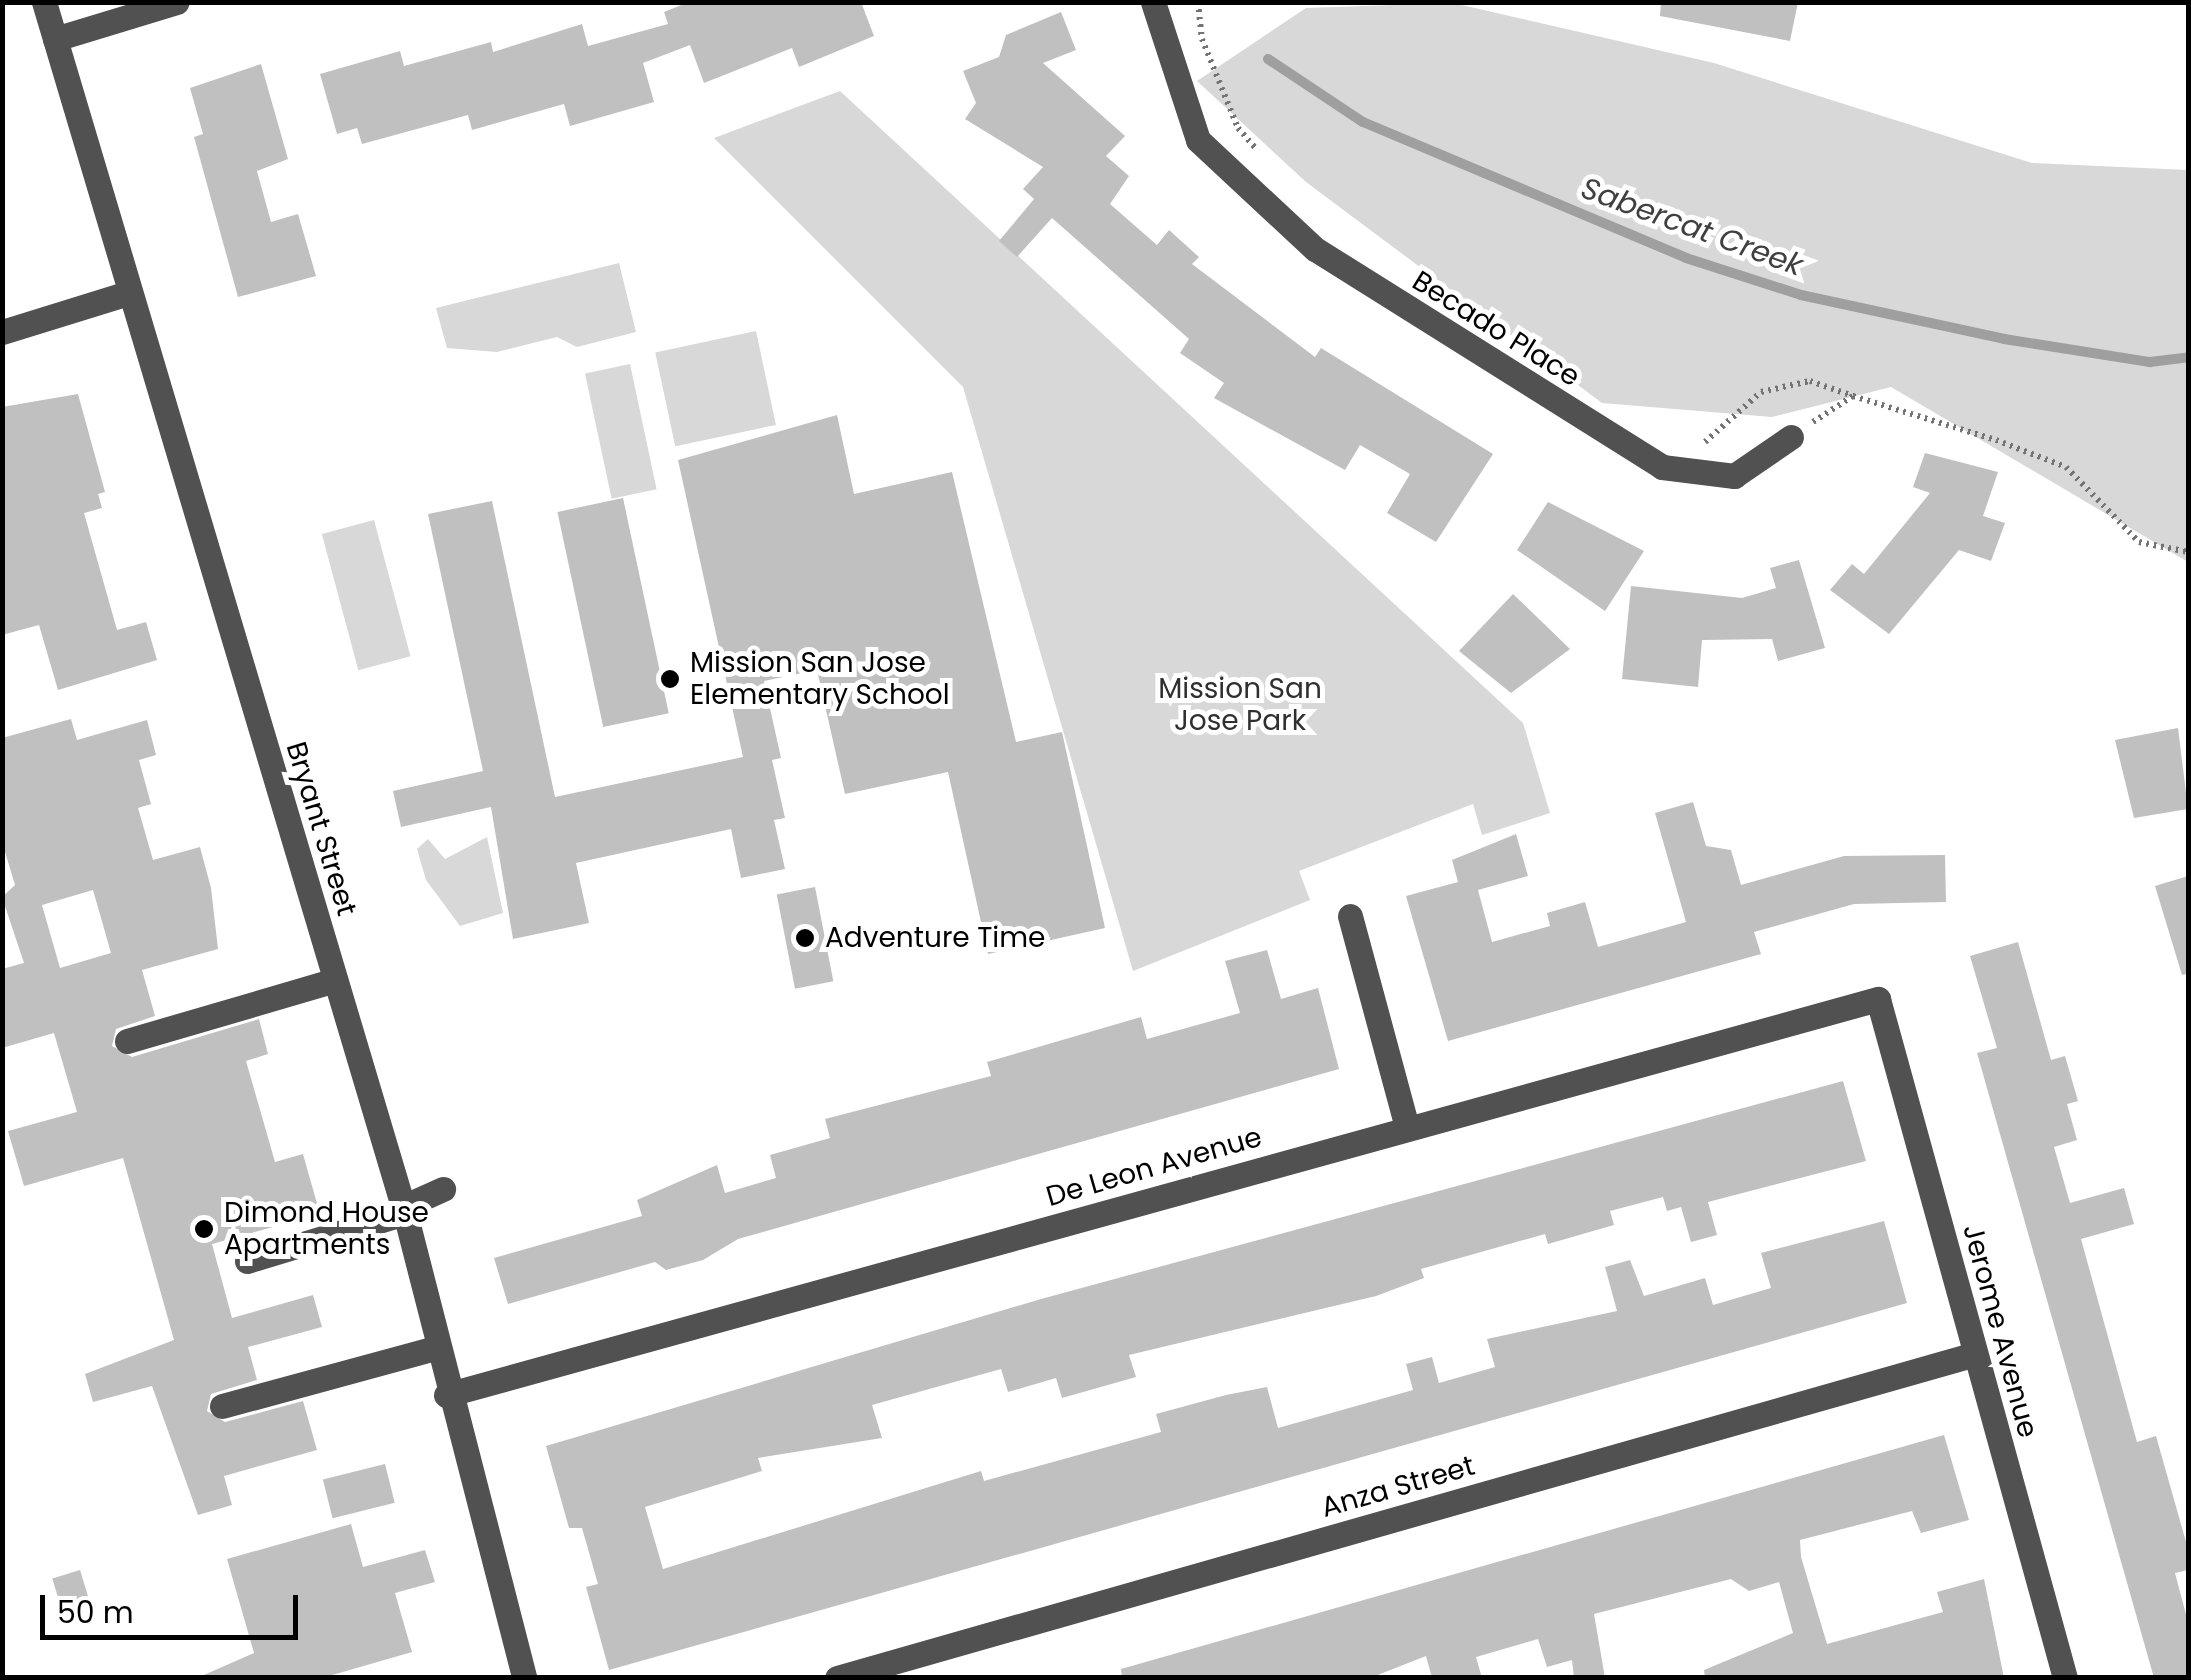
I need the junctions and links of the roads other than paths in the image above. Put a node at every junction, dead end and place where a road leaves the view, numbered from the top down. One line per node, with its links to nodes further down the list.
1 (44, 2): 4 (street, Bryant Street)
2 (177, 2): 4 (street)
3 (1153, 2): 7 (street, Becado Place)
4 (55, 39): 5 (street, Bryant Street)
5 (128, 292): 6 (street); 9 (street, Bryant Street)
6 (2, 332)
7 (1792, 437)
8 (1350, 916): 12 (street)
9 (335, 980): 11 (street); 14 (street, Bryant Street)
10 (1878, 999): 12 (street, De Leon Avenue); 17 (street, Jerome Avenue)
11 (127, 1042)
12 (1407, 1127): 18 (street, De Leon Avenue)
13 (444, 1189): 14 (street)
14 (404, 1210): 15 (street); 16 (street, Bryant Street)
15 (247, 1261)
16 (435, 1348): 18 (street, Bryant Street); 19 (street)
17 (1974, 1354): 21 (street, Anza Street); 22 (street, Jerome Avenue)
18 (446, 1395): 20 (street, Bryant Street)
19 (222, 1406)
20 (524, 1678)
21 (838, 1678)
22 (2065, 1678)

